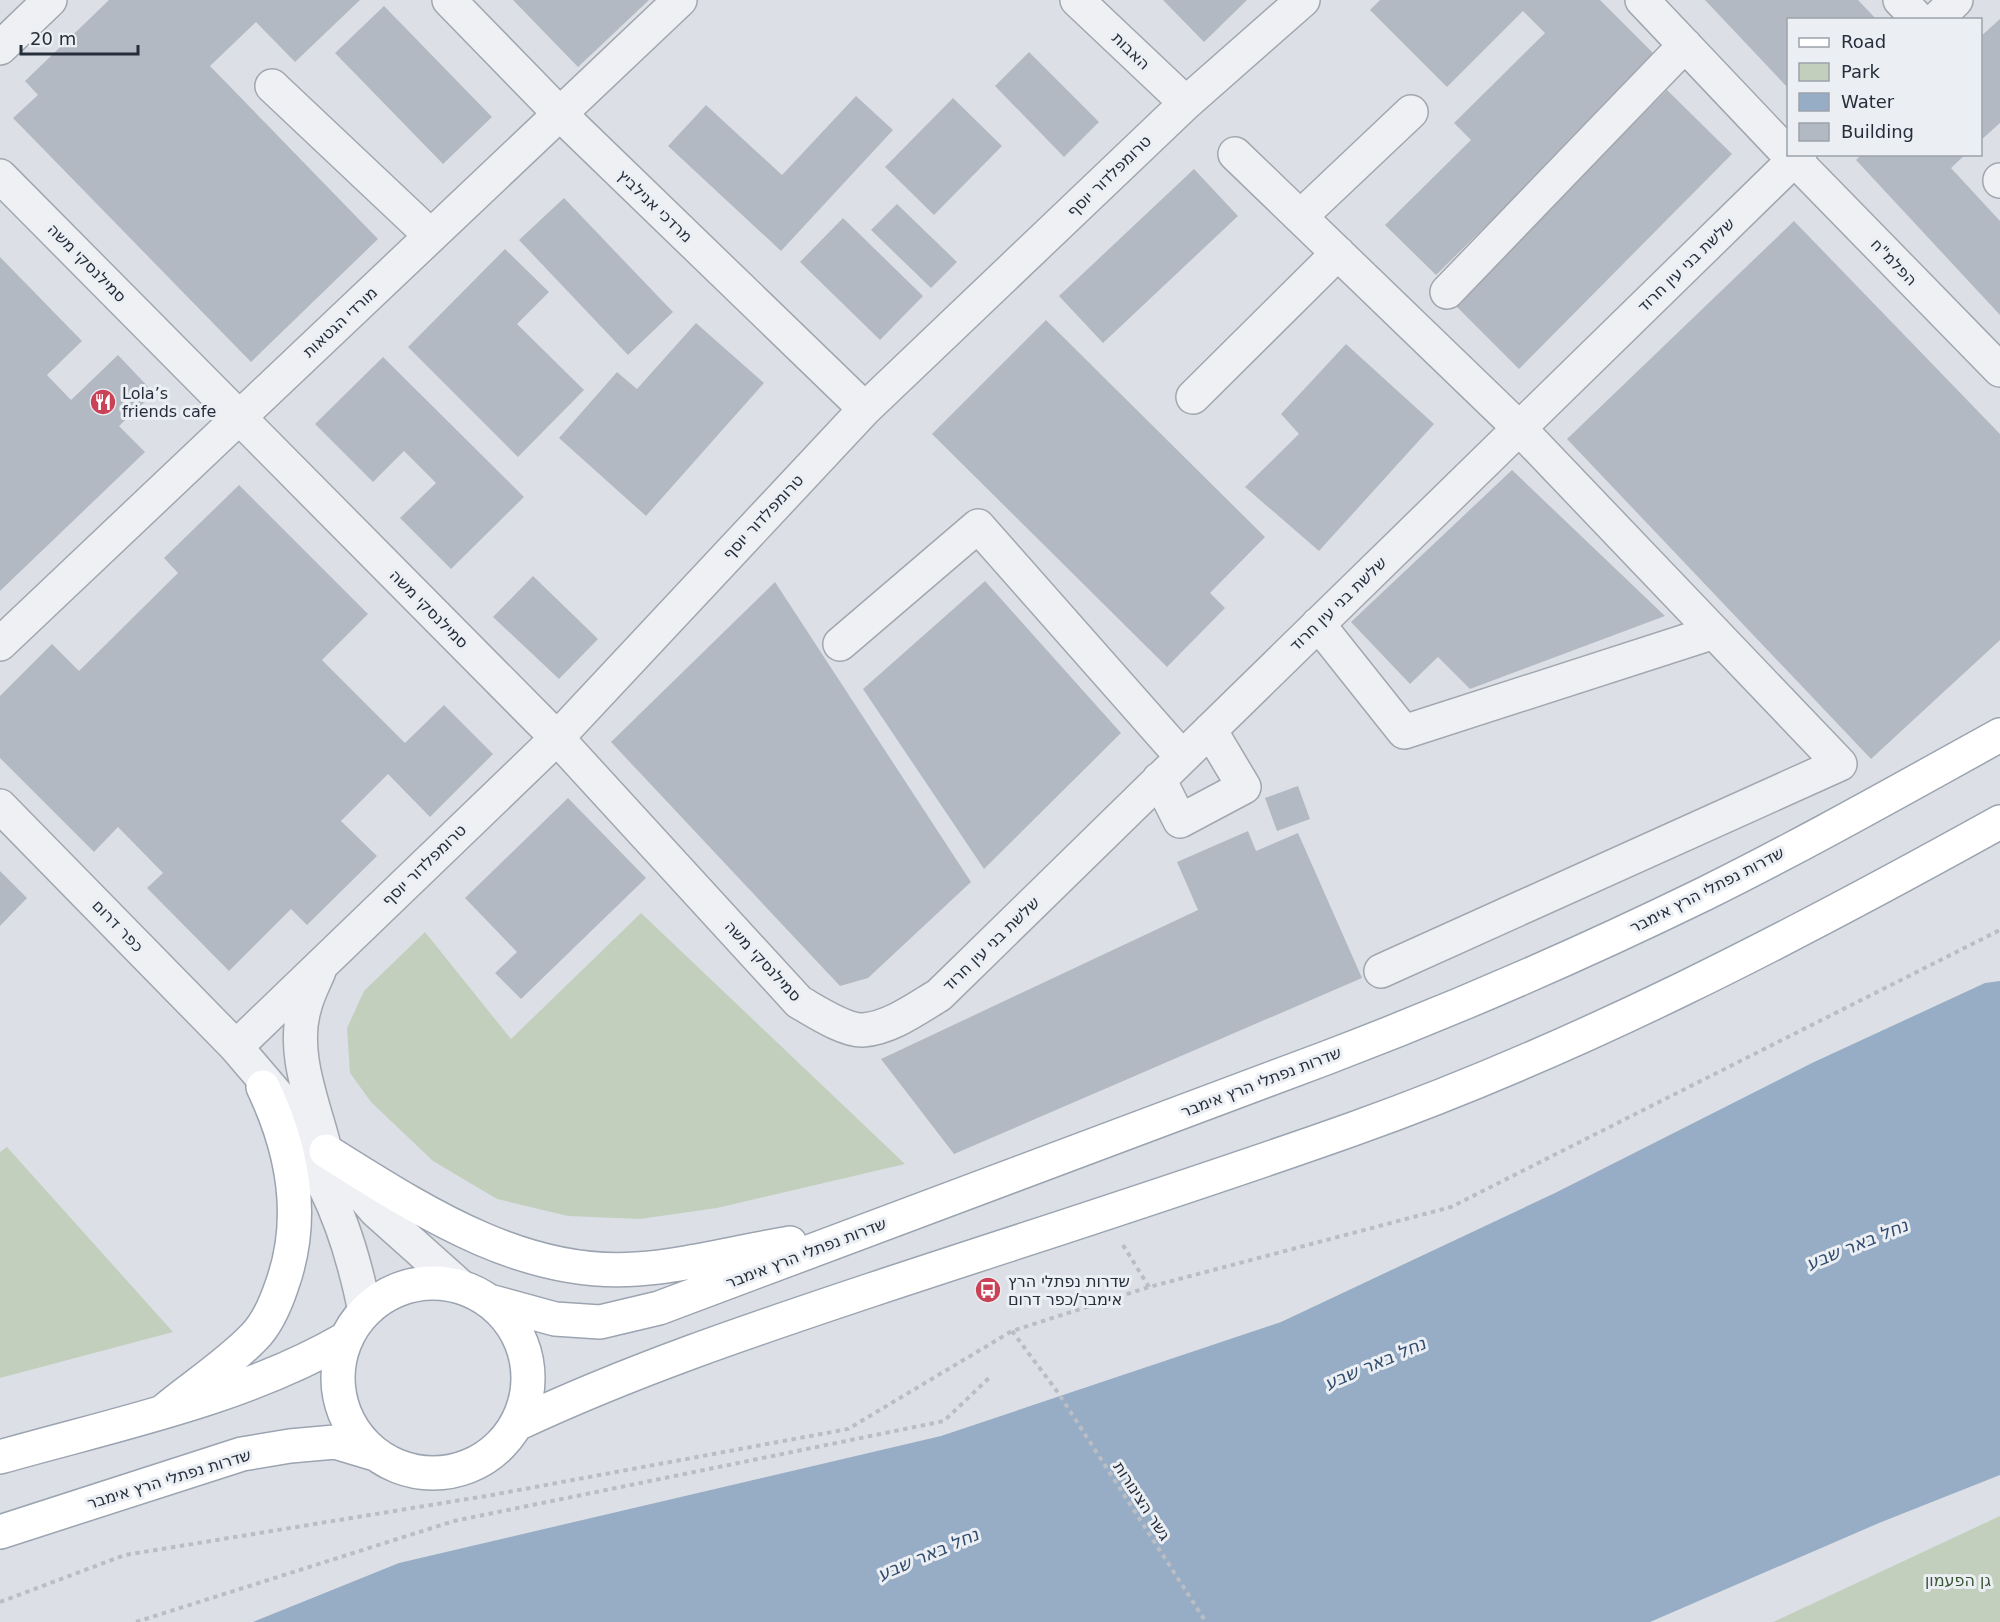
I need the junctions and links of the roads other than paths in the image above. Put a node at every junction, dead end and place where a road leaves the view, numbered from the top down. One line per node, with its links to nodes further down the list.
1 (50, 0): 12 (street)
2 (449, 0): 16 (street, מרדכי אנילביץ)
3 (680, 0): 16 (street, מורדי הגטאות)
4 (1077, 0): 14 (street, האבות)
5 (1303, 0): 14 (street, טרומפלדור יוסף)
6 (1642, 0): 11 (street, הפלמ"ח)
7 (1900, 0): 9 (street)
8 (1956, 0): 10 (street)
9 (1917, 18)
10 (1938, 18)
11 (1685, 45): 17 (street, הפלמ"ח); 24 (street)
12 (0, 48)
13 (272, 86): 22 (street)
14 (1186, 103): 27 (street, טרומפלדור יוסף)
15 (1411, 112): 21 (street)
16 (560, 114): 22 (street, מורדי הגטאות); 27 (street, מרדכי אנילביץ)
17 (1787, 150)
18 (1236, 154): 21 (street)
19 (1793, 156): 25 (street, הפלמ"ח); 29 (street, שלשת בני עין חרוד)
20 (0, 176): 28 (street, סמילנסקי משה)
21 (1300, 217): 23 (street)
22 (431, 236): 28 (street, מורדי הגטאות)
23 (1338, 253): 26 (street); 29 (street)
24 (1447, 292)
25 (2000, 370)
26 (1193, 397)
27 (864, 408): 36 (street, טרומפלדור יוסף)
28 (240, 417): 32 (street, מורדי הגטאות); 36 (street, סמילנסקי משה)
29 (1519, 428): 30 (street, שלשת בני עין חרוד); 31 (street)
30 (1318, 624): 31 (street); 34 (street, שלשת בני עין חרוד)
31 (1714, 632): 42 (street)
32 (0, 644)
33 (840, 644): 37 (street)
34 (1210, 730): 37 (street, שלשת בני עין חרוד); 38 (street)
35 (2000, 735): 47 (main road, שדרות נפתלי הרץ אימבר)
36 (557, 738): 41 (street, טרומפלדור יוסף); 43 (street, סמילנסקי משה)
37 (1182, 757): 38 (street, שלשת בני עין חרוד)
38 (1159, 779): 43 (street, שלשת בני עין חרוד)
39 (0, 806): 44 (street, כפר דרום)
40 (2000, 822): 52 (main road)
41 (322, 964): 44 (street, טרומפלדור יוסף); 46 (street)
42 (1381, 971)
43 (862, 1030)
44 (236, 1047): 45 (street, כפר דרום); 46 (street, כפר דרום)
45 (263, 1087): 49 (street, כפר דרום); 51 (main road)
46 (326, 1151): 47 (main road); 48 (street, כפר דרום)
47 (869, 1229): 48 (main road, שדרות נפתלי הרץ אימבר)
48 (475, 1294): 49 (main road); 52 (main road)
49 (364, 1311): 50 (main road)
50 (345, 1339): 51 (main road); 53 (main road)
51 (165, 1410): 54 (main road)
52 (517, 1424): 53 (main road)
53 (375, 1454): 55 (main road, שדרות נפתלי הרץ אימבר)
54 (0, 1457)
55 (0, 1532)

